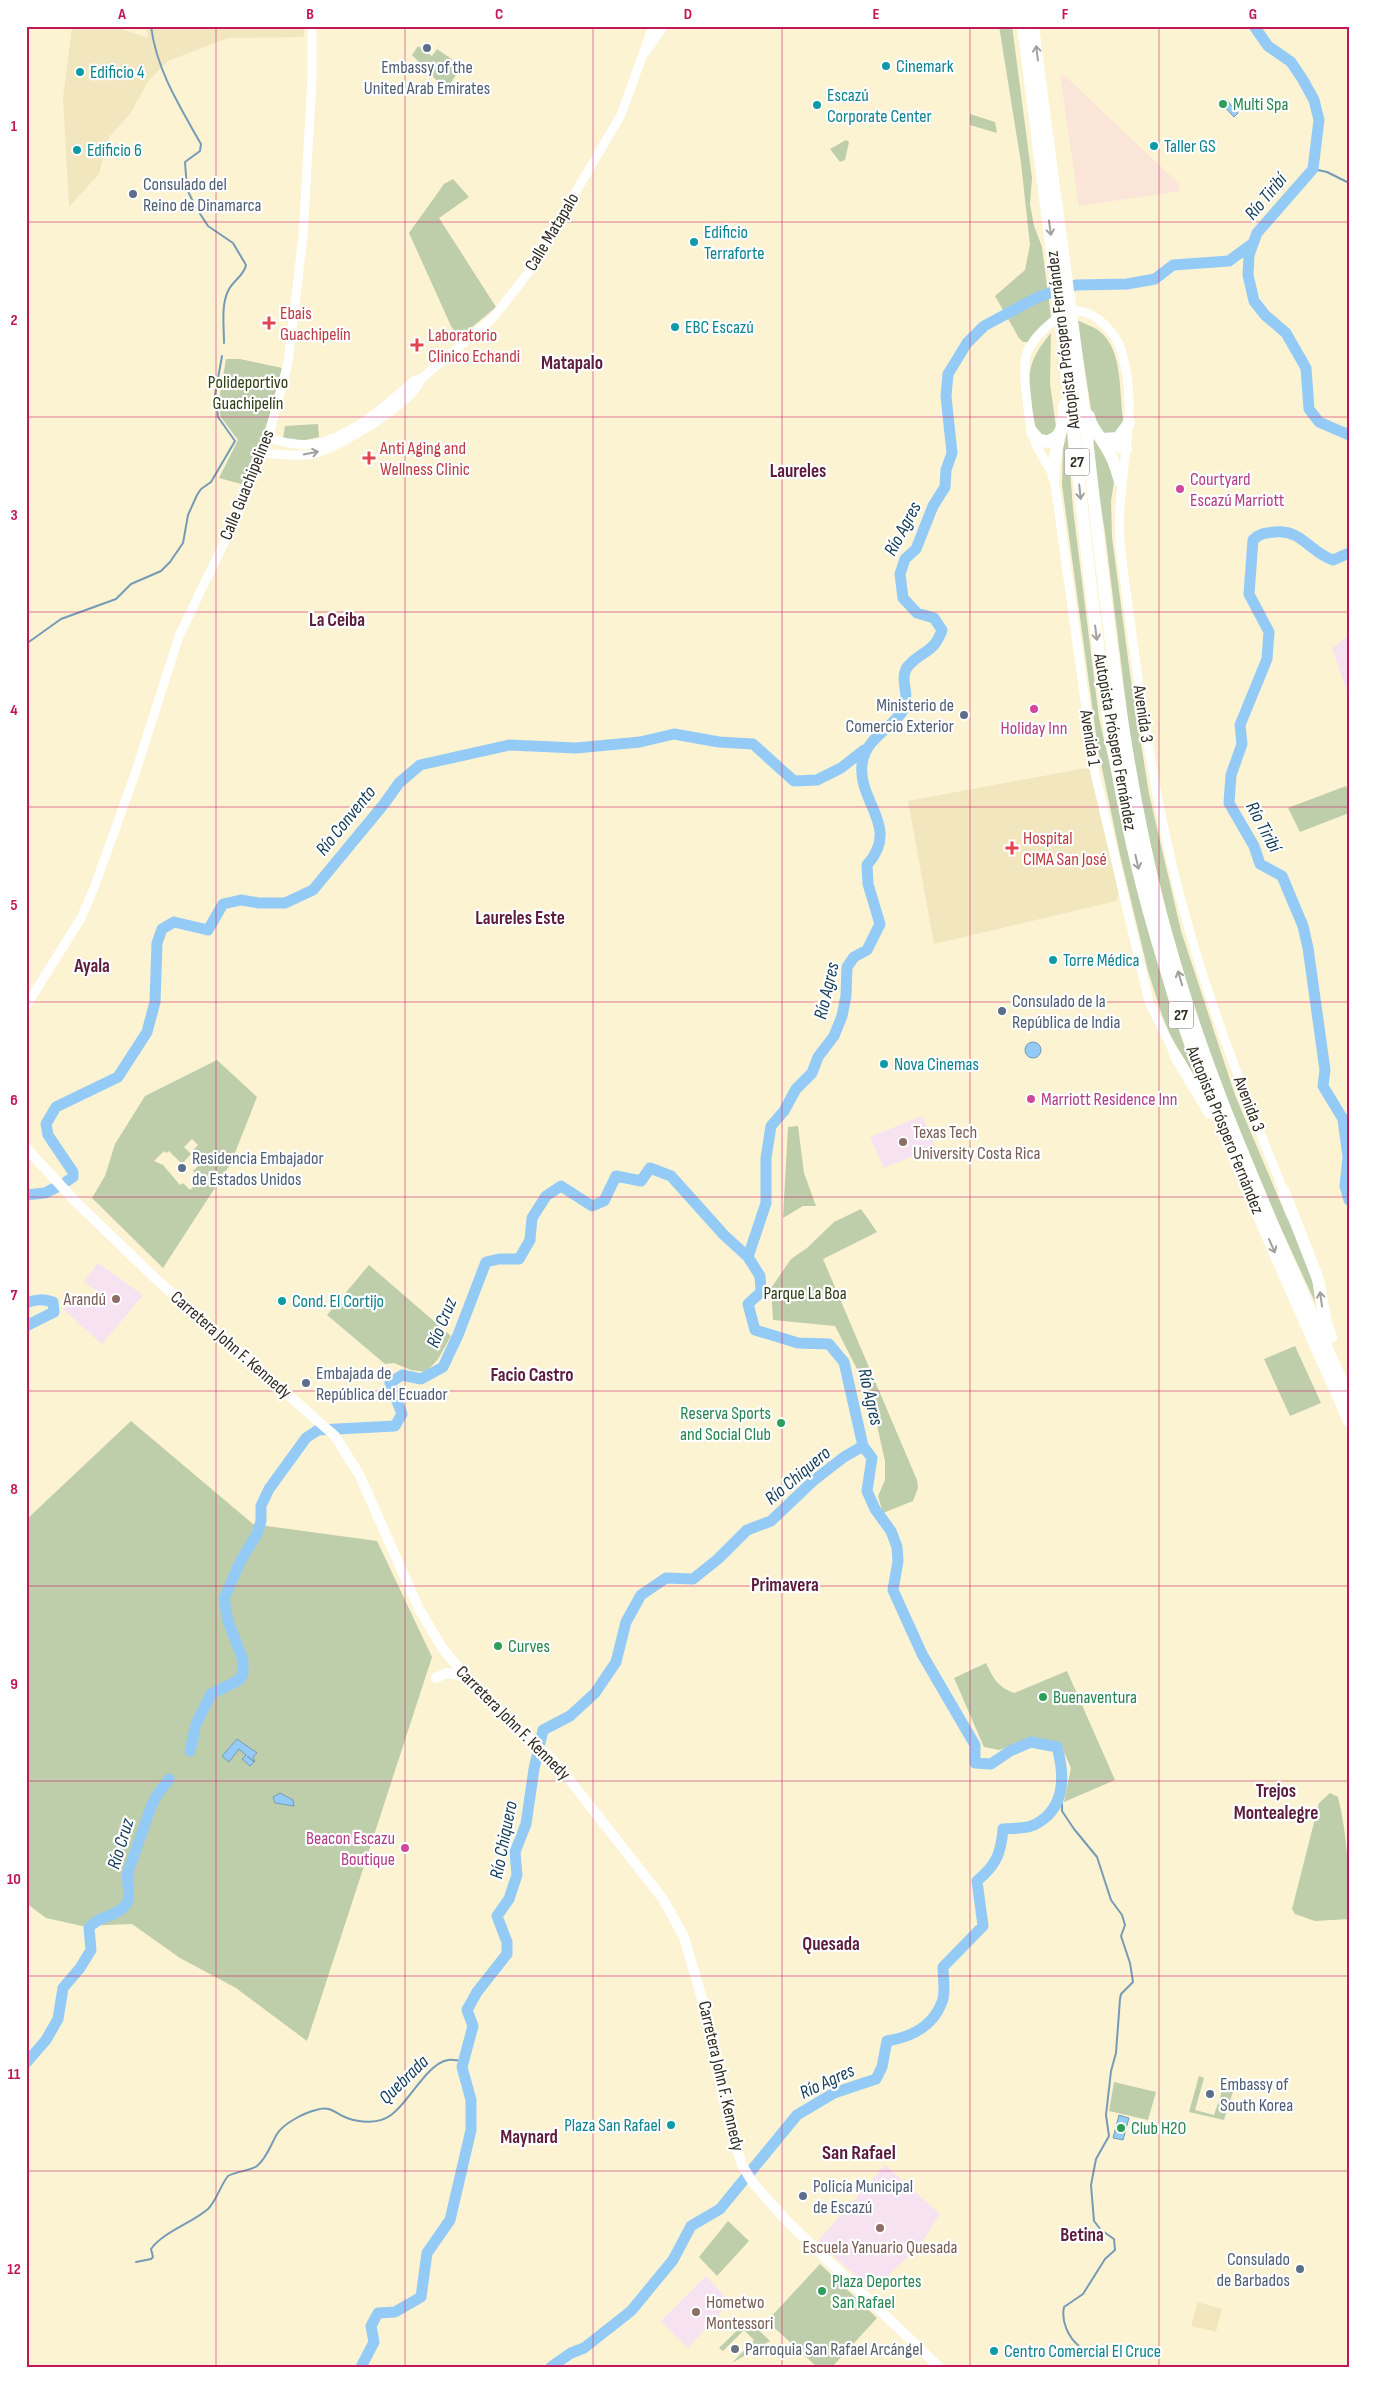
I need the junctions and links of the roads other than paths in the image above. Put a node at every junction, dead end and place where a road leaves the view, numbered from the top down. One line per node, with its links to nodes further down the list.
1 (312, 26): 15 (street, Calle Guachipelines)
2 (653, 26): 6 (street, Calle Matapalo)
3 (664, 26): 6 (street, Calle Matapalo)
4 (1023, 26): 7 (highway, Autopista Próspero Fernández / 27, one-way to 7)
5 (1033, 26): 7 (highway, Autopista Próspero Fernández / 27, one-way to 5)
6 (643, 55): 11 (street, Calle Matapalo)
7 (1058, 252): 8 (highway, Autopista Próspero Fernández / 27)
8 (1068, 342): 9 (highway, Autopista Próspero Fernández / 27); 14 (highway); 23 (highway, Autopista Próspero Fernández / 27, one-way to 23)
9 (1077, 354): 16 (highway); 26 (highway, Autopista Próspero Fernández / 27, one-way to 9)
10 (1025, 355): 12 (street, Avenida 3); 13 (street, Avenida 1)
11 (421, 379): 15 (street, Calle Matapalo); 18 (street, Calle Matapalo, one-way to 11)
12 (1130, 423): 16 (highway); 17 (street, Avenida 3)
13 (1032, 432): 14 (highway); 19 (street, Avenida 1)
14 (1060, 435): 19 (highway)
15 (268, 438): 18 (street, Calle Guachipelines)
16 (1102, 440): 17 (highway); 20 (highway)
17 (1126, 449): 20 (street, Avenida 3)
18 (263, 453): 21 (street, Calle Guachipelines)
19 (1054, 477): 22 (street, Avenida 1)
20 (1120, 481): 25 (street, Avenida 3)
21 (26, 1006)
22 (1176, 1057): 23 (highway)
23 (1225, 1137): 27 (highway, Autopista Próspero Fernández / 27, one-way to 27)
24 (26, 1148): 28 (main road, Carretera John F. Kennedy)
25 (1284, 1192): 26 (highway, one-way to 25)
26 (1348, 1397)
27 (1349, 1421)
28 (463, 1676): 29 (main road); 30 (main road, Carretera John F. Kennedy)
29 (436, 1678)
30 (940, 2367)

